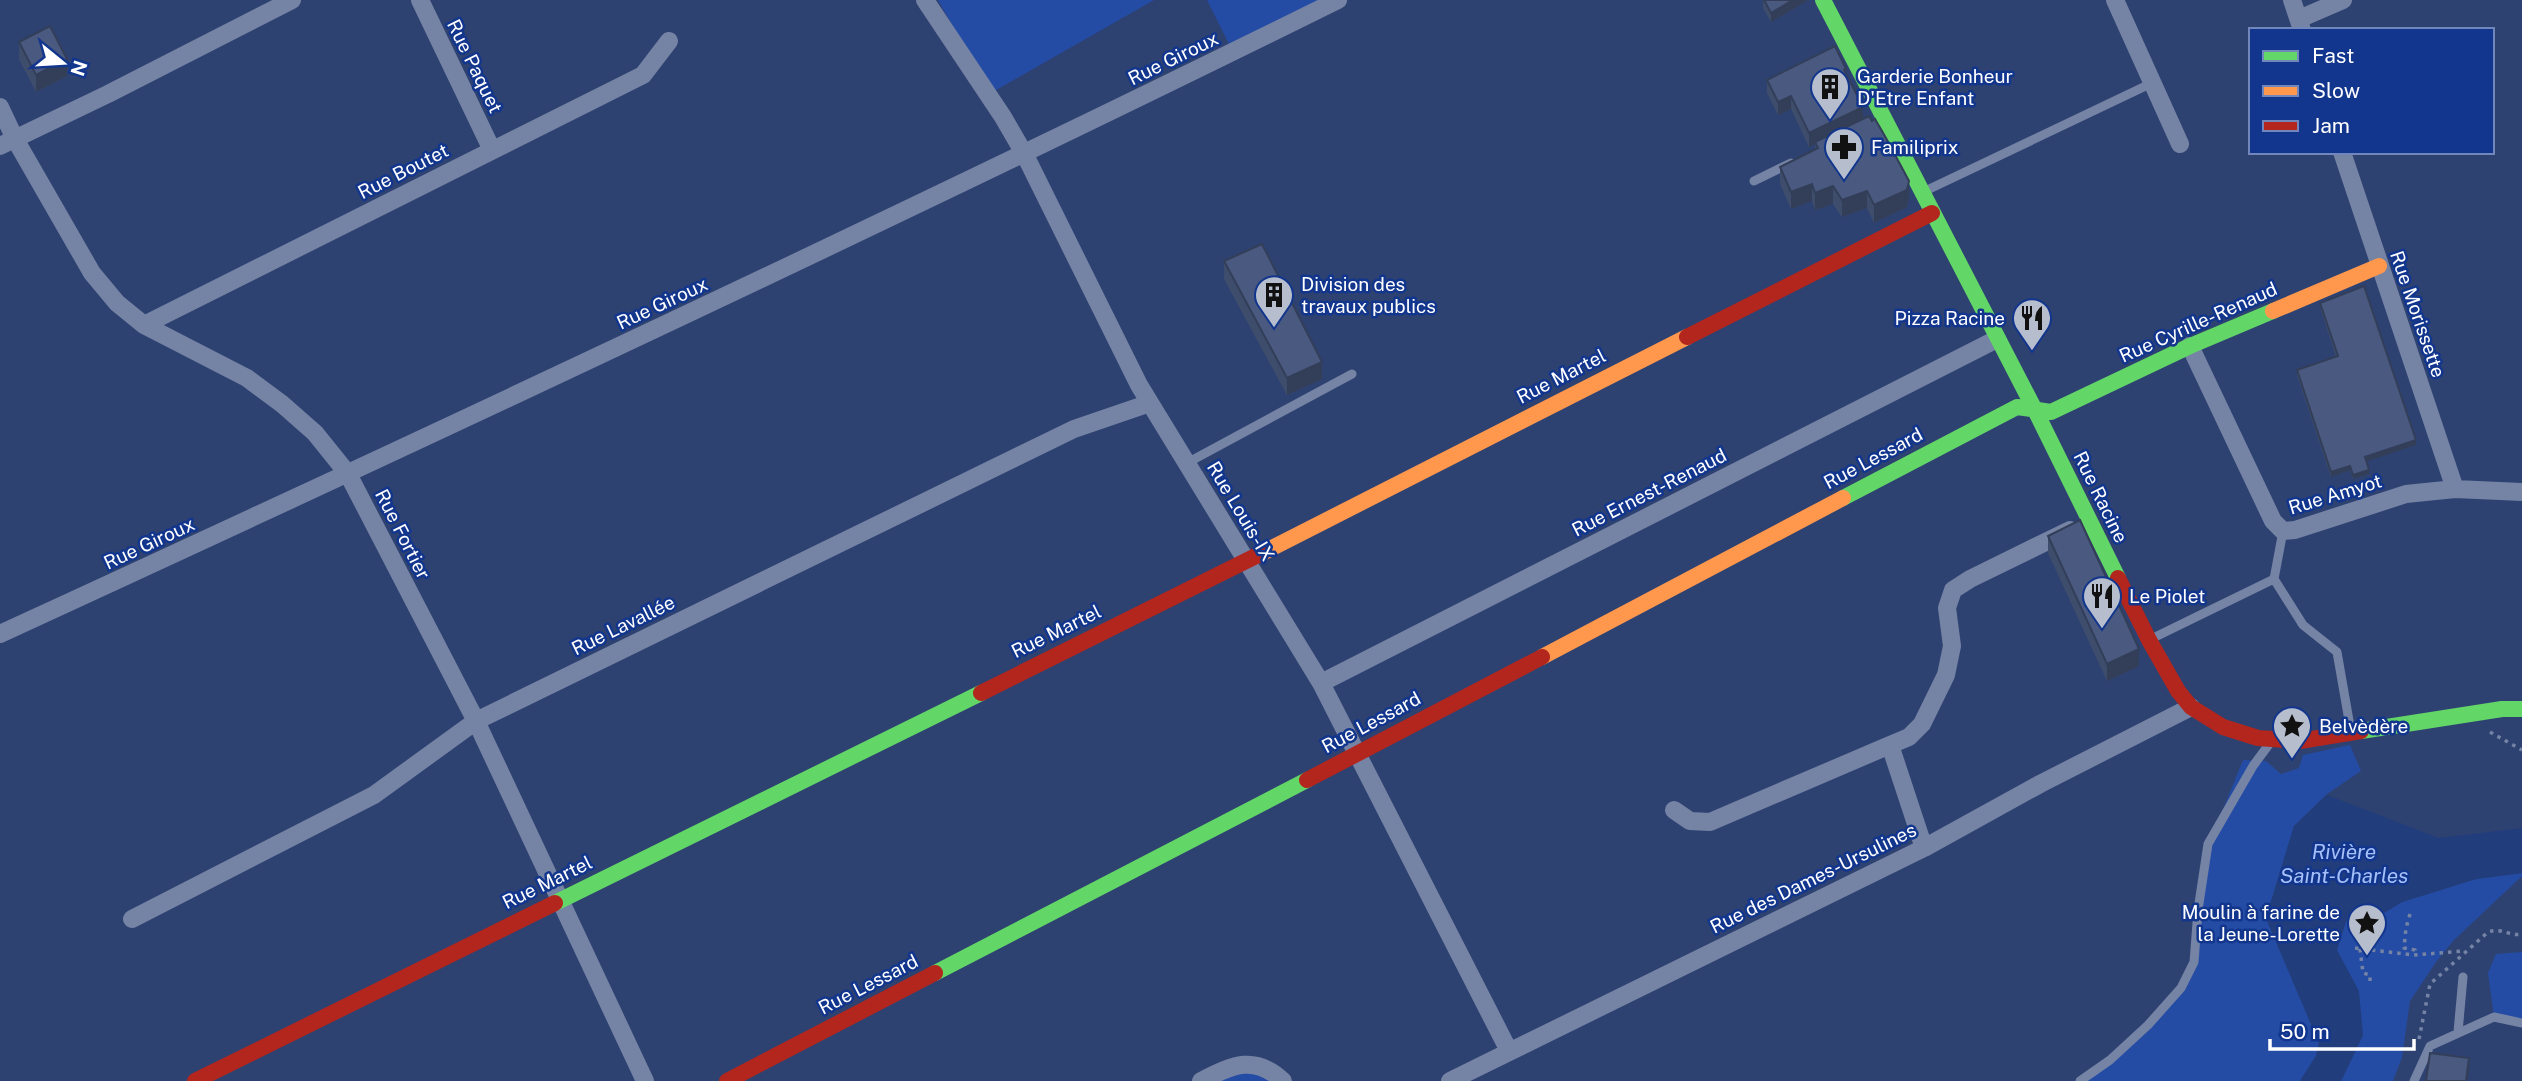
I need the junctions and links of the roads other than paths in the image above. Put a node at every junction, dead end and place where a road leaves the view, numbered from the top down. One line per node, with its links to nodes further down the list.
1 (292, 0): 13 (street)
2 (420, 0): 15 (street, Rue Paquet)
3 (925, 0): 17 (street, Rue Louis-IX)
4 (1338, 0): 17 (street, Rue Giroux)
5 (1823, 0): 20 (street, Rue Racine)
6 (2115, 0): 11 (street)
7 (2292, 0): 9 (street)
8 (2343, 0): 9 (street)
9 (2301, 24)
10 (669, 41): 15 (street, Rue Boutet)
11 (2152, 83): 14 (street); 20 (lane)
12 (0, 107): 13 (street, Rue Fortier)
13 (7, 142): 23 (street, Rue Fortier)
14 (2179, 144)
15 (492, 150): 23 (street, Rue Boutet)
16 (2343, 154): 22 (street, Rue Morissette)
17 (1025, 155): 27 (street, Rue Louis-IX); 30 (street, Rue Giroux)
18 (1801, 158): 19 (lane)
19 (1754, 181)
20 (1922, 193): 21 (street, Rue Racine)
21 (1932, 213): 24 (street, Rue Racine); 35 (street, Rue Martel)
22 (2379, 266): 25 (street, Rue Cyrille-Renaud); 31 (street, Rue Morissette)
23 (144, 325): 30 (street, Rue Fortier)
24 (1997, 339): 28 (street, Rue Racine); 39 (street, Rue Ernest-Renaud)
25 (2190, 346): 28 (street, Rue Cyrille-Renaud); 34 (street, Rue Amyot)
26 (1352, 374): 29 (lane)
27 (1150, 403): 29 (street, Rue Louis-IX); 42 (street, Rue Lavallée)
28 (2035, 410): 33 (street, Rue Racine); 46 (street, Rue Lessard)
29 (1187, 463): 35 (street, Rue Louis-IX)
30 (348, 474): 37 (street, Rue Giroux); 42 (street, Rue Fortier)
31 (2455, 489): 32 (street, Rue Amyot); 34 (street, Rue Amyot)
32 (2522, 492)
33 (2088, 521): 38 (street, Rue Racine); 45 (street)
34 (2283, 531): 36 (lane)
35 (1247, 561): 39 (street, Rue Louis-IX); 49 (street, Rue Martel)
36 (2274, 579): 38 (lane); 43 (lane)
37 (0, 634)
38 (2149, 640): 40 (street, Rue Racine)
39 (1321, 683): 46 (street, Rue Louis-IX)
40 (2191, 707): 44 (street, Rue Racine); 48 (street, Rue des Dames-Ursulines)
41 (2522, 709): 43 (street, Rue Racine)
42 (476, 720): 49 (street, Rue Fortier); 50 (street, Rue Lavallée)
43 (2351, 733): 44 (street, Rue Racine)
44 (2272, 740): 61 (lane)
45 (1890, 745): 47 (street); 48 (street)
46 (1356, 753): 54 (street, Rue Louis-IX); 57 (street, Rue Lessard)
47 (1674, 810)
48 (1924, 848): 54 (street, Rue des Dames-Ursulines)
49 (559, 899): 55 (street, Rue Martel); 56 (street, Rue Fortier)
50 (132, 919)
51 (2463, 977): 53 (lane)
52 (2522, 1023): 53 (lane)
53 (2458, 1032): 62 (lane)
54 (1509, 1051): 60 (street, Rue des Dames-Ursulines)
55 (195, 1081)
56 (645, 1081)
57 (727, 1081)
58 (1201, 1081): 59 (street)
59 (1283, 1081)
60 (1450, 1081)
61 (2080, 1081)
62 (2414, 1081)

